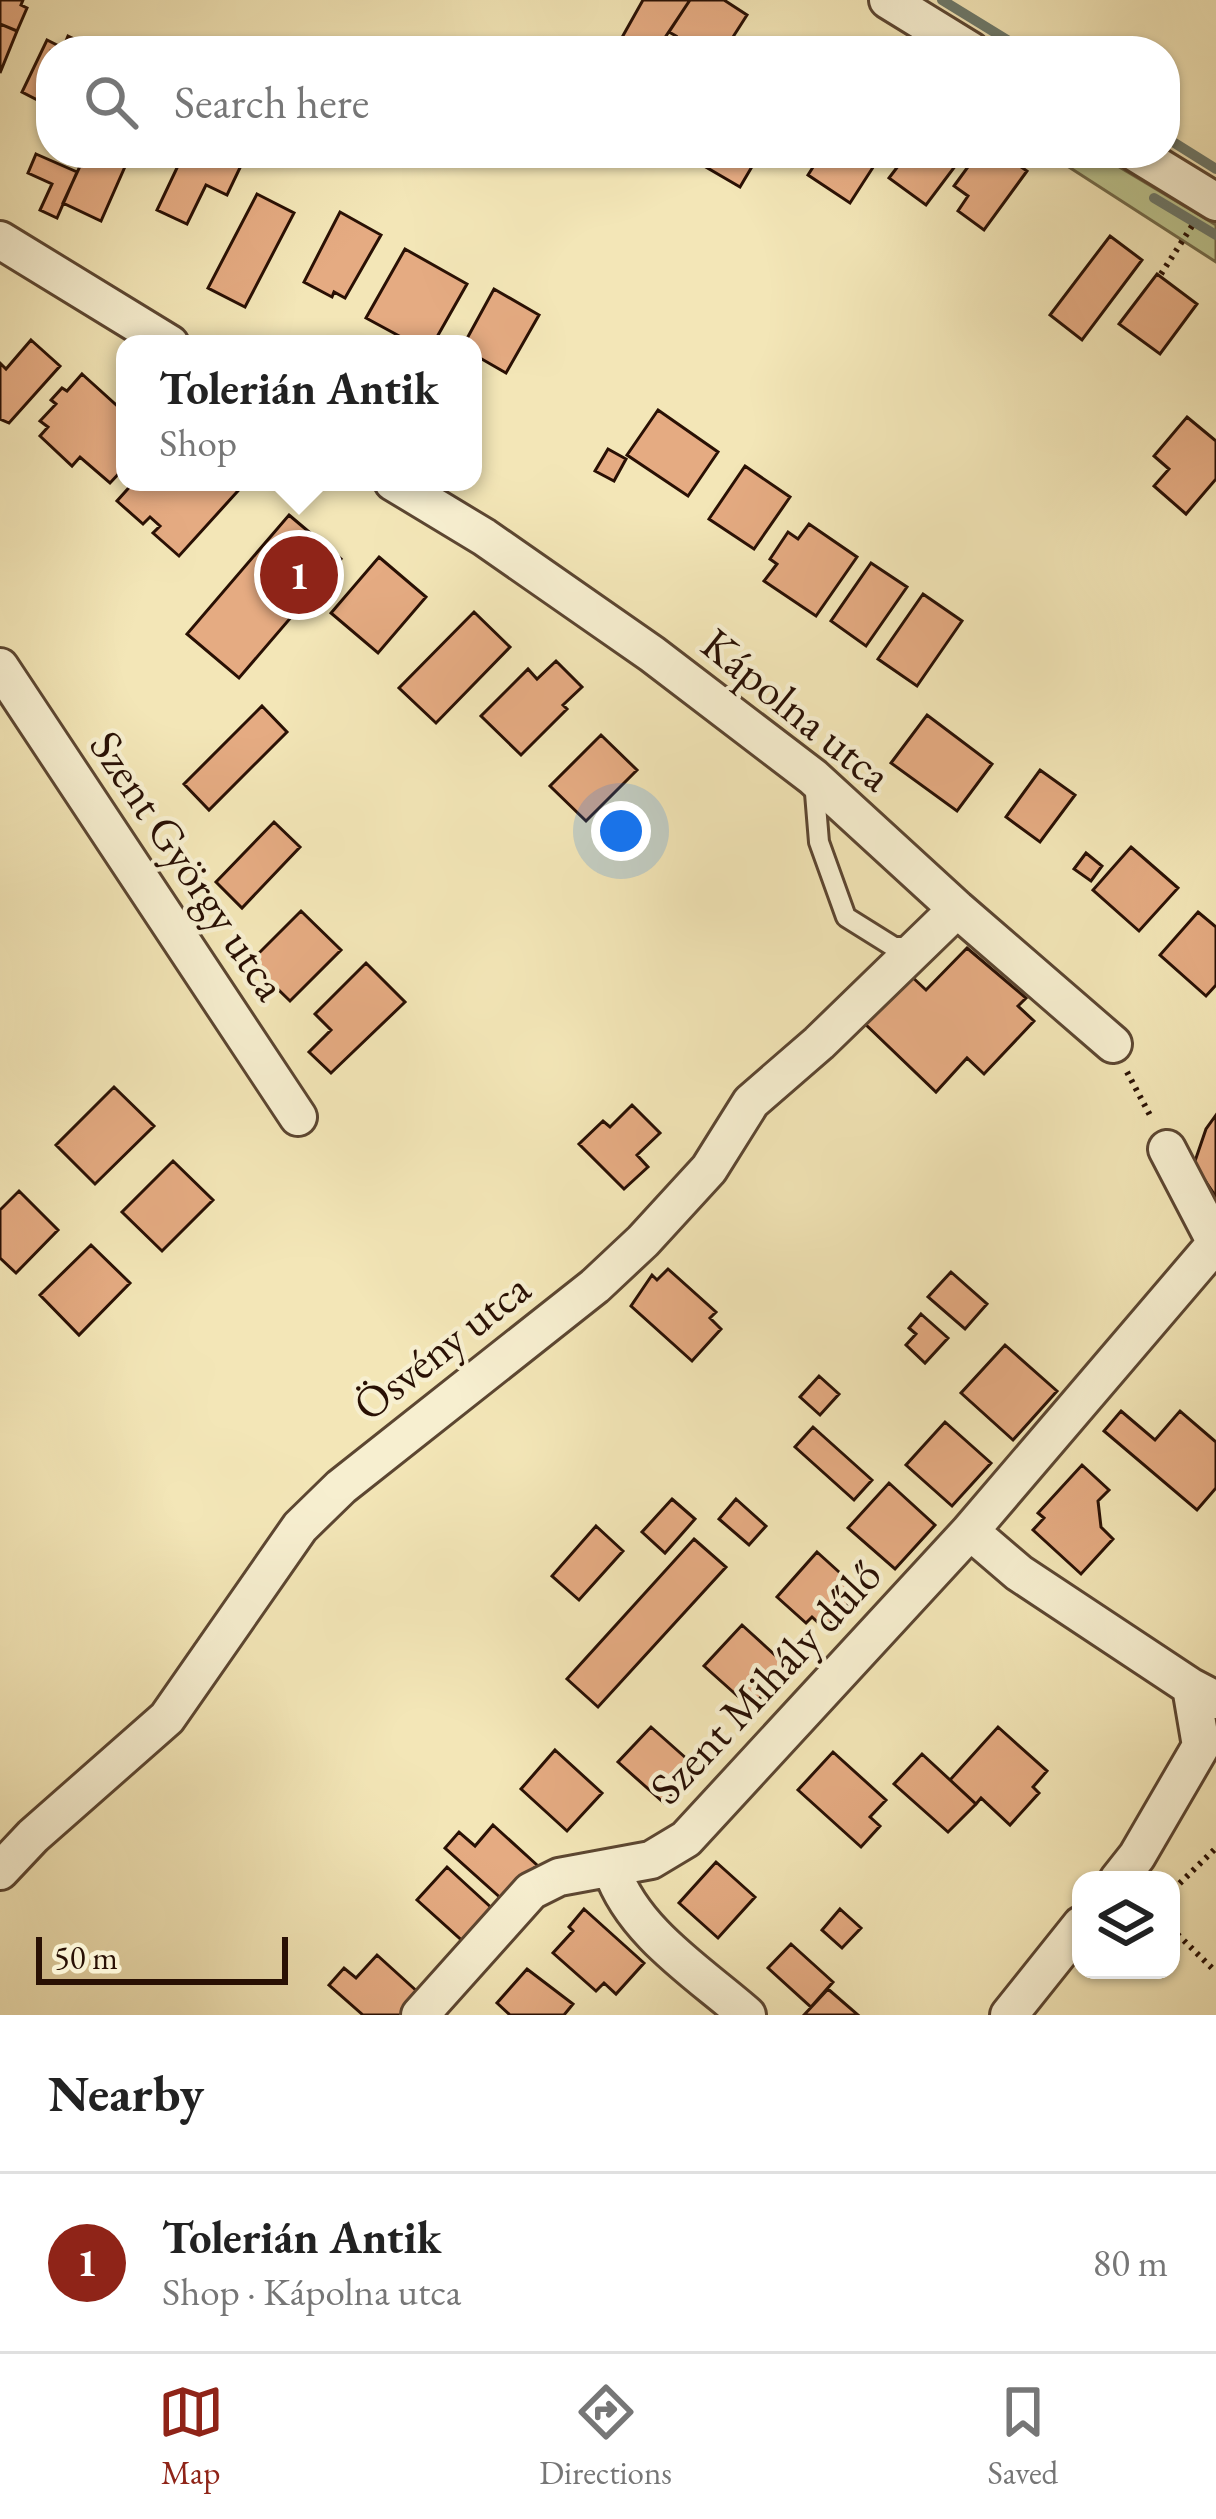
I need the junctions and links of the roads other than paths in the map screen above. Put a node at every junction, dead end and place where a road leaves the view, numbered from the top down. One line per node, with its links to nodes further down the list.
1 (888, 0): 2 (street)
2 (947, 36)
3 (1160, 168): 4 (street)
4 (1216, 202)
5 (0, 240): 6 (street)
6 (155, 335)
7 (409, 491): 9 (street, Kápolna utca)
8 (0, 667): 13 (street, Szent György utca)
9 (813, 777): 10 (street, Kápolna utca); 11 (lane)
10 (956, 909): 11 (street, Ösvény utca); 12 (street, Kápolna utca)
11 (918, 948): 19 (street, Ösvény utca)
12 (1113, 1045)
13 (298, 1117)
14 (1167, 1149): 15 (street)
15 (1216, 1243): 16 (street, Szent Mihály dűlő)
16 (970, 1531): 17 (street); 18 (street, Szent Mihály dűlő)
17 (1203, 1694): 20 (street)
18 (612, 1870): 22 (street, Szent Mihály dűlő); 23 (street)
19 (0, 1871)
20 (1125, 1871)
21 (1072, 1936): 24 (street)
22 (420, 2015)
23 (747, 2015)
24 (1009, 2015)

